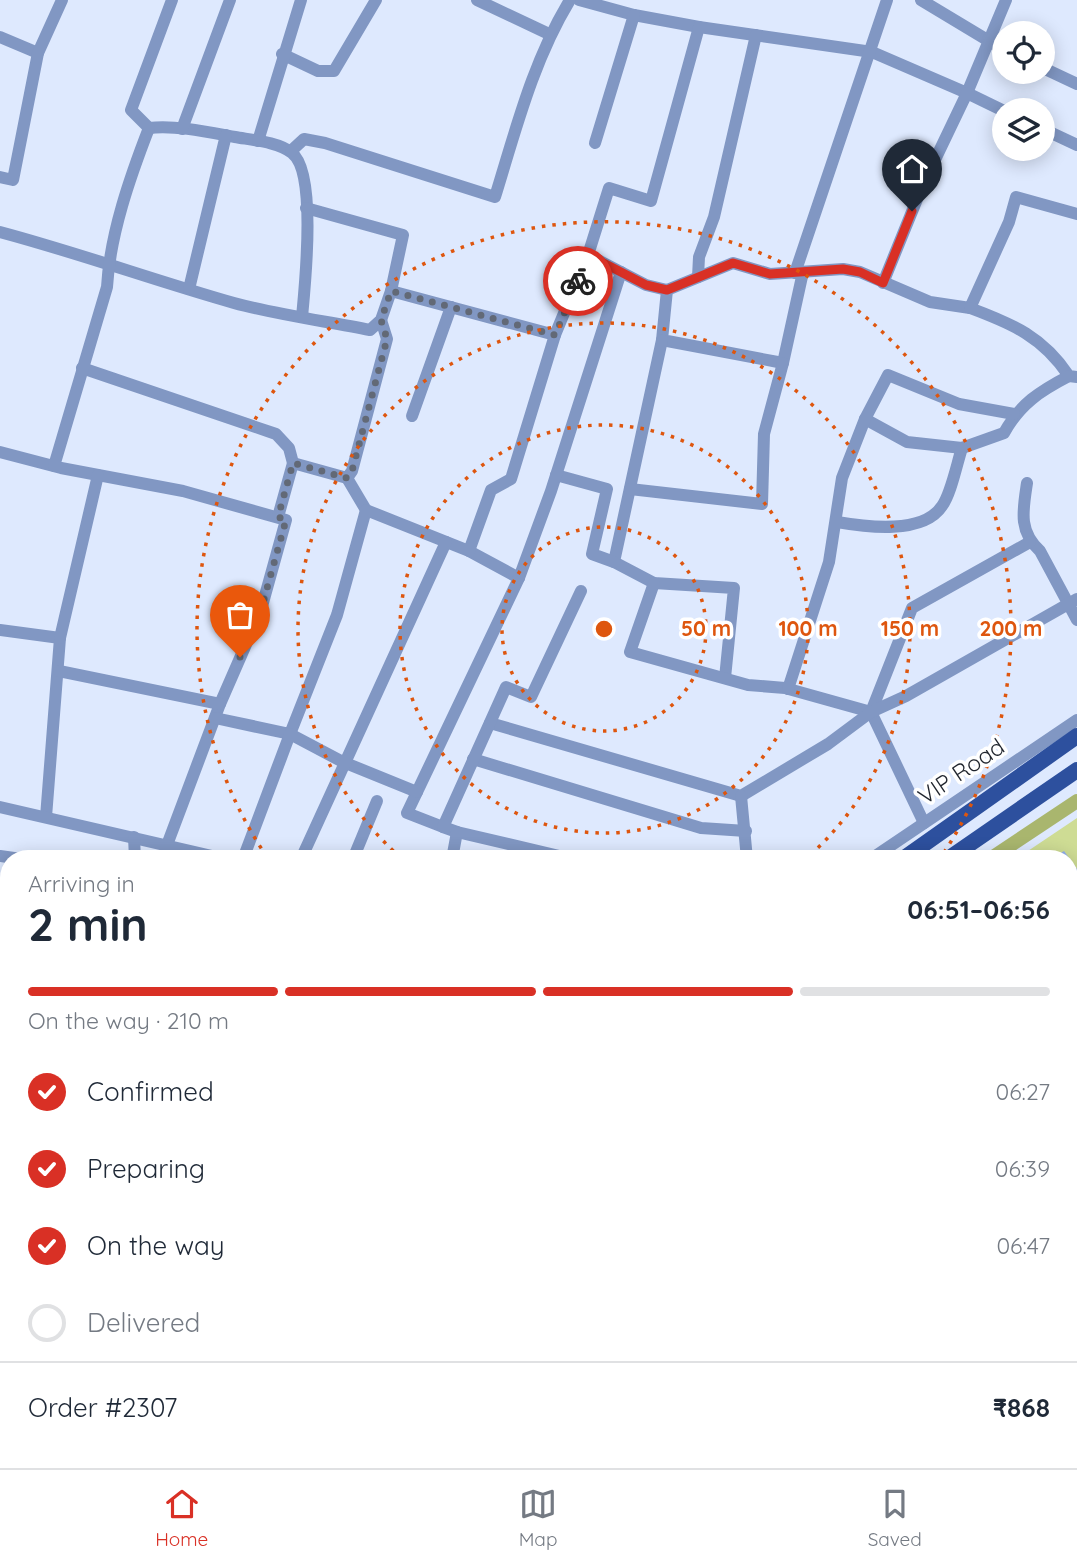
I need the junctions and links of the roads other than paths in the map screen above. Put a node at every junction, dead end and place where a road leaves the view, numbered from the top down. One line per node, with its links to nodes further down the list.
1 (62, 0): 20 (street)
2 (172, 0): 26 (street)
3 (230, 0): 27 (street)
4 (301, 0): 21 (street)
5 (376, 0): 21 (street)
6 (477, 0): 14 (street)
7 (570, 0): 14 (street)
8 (579, 0): 12 (street)
9 (887, 0): 19 (street)
10 (922, 0): 17 (street)
11 (1006, 0): 17 (street)
12 (634, 15): 13 (street); 31 (street)
13 (699, 27): 15 (street); 38 (street)
14 (549, 34): 33 (street)
15 (756, 35): 19 (street); 42 (street)
16 (0, 37): 20 (street)
17 (988, 42): 18 (street); 24 (street)
18 (992, 44)
19 (872, 52): 24 (street); 41 (street)
20 (38, 53): 34 (street)
21 (282, 54): 30 (street)
22 (1055, 74): 23 (street)
23 (1077, 84)
24 (967, 93): 25 (street); 43 (street)
25 (992, 105)
26 (149, 128): 27 (street); 39 (street)
27 (182, 129): 28 (street)
28 (226, 135): 30 (street); 44 (street)
29 (1055, 135): 32 (street)
30 (258, 141): 33 (street)
31 (595, 143)
32 (1077, 145)
33 (291, 151): 35 (street)
34 (0, 177)
35 (306, 208): 46 (street); 49 (street)
36 (1077, 214): 48 (street)
37 (0, 232): 39 (street)
38 (588, 255): 40 (street); 51 (street)
39 (110, 262): 44 (street); 54 (street)
40 (621, 272): 45 (street); 64 (street)
41 (799, 272): 42 (street); 43 (street); 53 (street)
42 (698, 277): 45 (street)
43 (883, 283): 48 (street)
44 (189, 289): 49 (street)
45 (667, 290): 52 (street)
46 (391, 291): 47 (street); 50 (street)
47 (451, 307): 51 (street); 57 (street)
48 (970, 308): 55 (street)
49 (302, 317): 50 (street)
50 (381, 320): 65 (street)
51 (555, 335): 73 (street)
52 (662, 340): 53 (street); 67 (street)
53 (783, 363): 67 (street)
54 (82, 368): 61 (street); 62 (street)
55 (1073, 377): 56 (street)
56 (1014, 414): 58 (street); 59 (street)
57 (412, 415)
58 (865, 419): 59 (street); 70 (street)
59 (962, 448): 70 (street)
60 (0, 452): 62 (street)
61 (293, 463): 65 (street); 69 (street)
62 (54, 467): 63 (street)
63 (98, 475): 69 (street); 81 (street)
64 (556, 475): 74 (street); 75 (street)
65 (347, 478): 68 (street)
66 (1027, 484): 72 (street)
67 (630, 489): 74 (street)
68 (366, 510): 71 (street); 90 (street)
69 (278, 517): 85 (street)
70 (837, 522): 84 (street)
71 (446, 542): 73 (street); 93 (street)
72 (1030, 542): 78 (street); 86 (street)
73 (469, 551): 75 (street)
74 (614, 562): 76 (street)
75 (519, 578): 95 (street)
76 (654, 583): 83 (street); 83 (street)
77 (581, 591): 89 (street)
78 (1072, 601): 79 (street); 86 (street)
79 (1077, 620)
80 (0, 630): 81 (street)
81 (60, 638): 82 (street)
82 (59, 671): 85 (street); 99 (street)
83 (724, 678): 84 (street)
84 (788, 689): 86 (street)
85 (220, 704): 87 (street)
86 (871, 712): 96 (street); 100 (street)
87 (215, 718): 90 (street); 105 (street)
88 (1077, 720): 100 (street, VIP Road)
89 (490, 723): 92 (street); 96 (street)
90 (290, 734): 93 (street); 108 (street)
91 (1077, 736): 115 (main road, VIP Road)
92 (474, 759): 101 (street); 102 (street)
93 (343, 762): 95 (street); 109 (street)
94 (1077, 770): 116 (main road)
95 (417, 792): 101 (street)
96 (741, 796): 102 (street)
97 (377, 801): 110 (street)
98 (0, 807): 99 (street)
99 (46, 817): 104 (street)
100 (925, 823): 114 (street, VIP Road)
101 (443, 827): 103 (street)
102 (746, 831): 113 (street)
103 (457, 832): 111 (street); 112 (street)
104 (134, 837): 105 (street); 106 (street)
105 (167, 845): 107 (street)
106 (135, 850)
107 (188, 850)
108 (246, 850)
109 (305, 850)
110 (357, 850)
111 (454, 850)
112 (534, 850)
113 (747, 850)
114 (884, 850)
115 (916, 850)
116 (961, 850)

